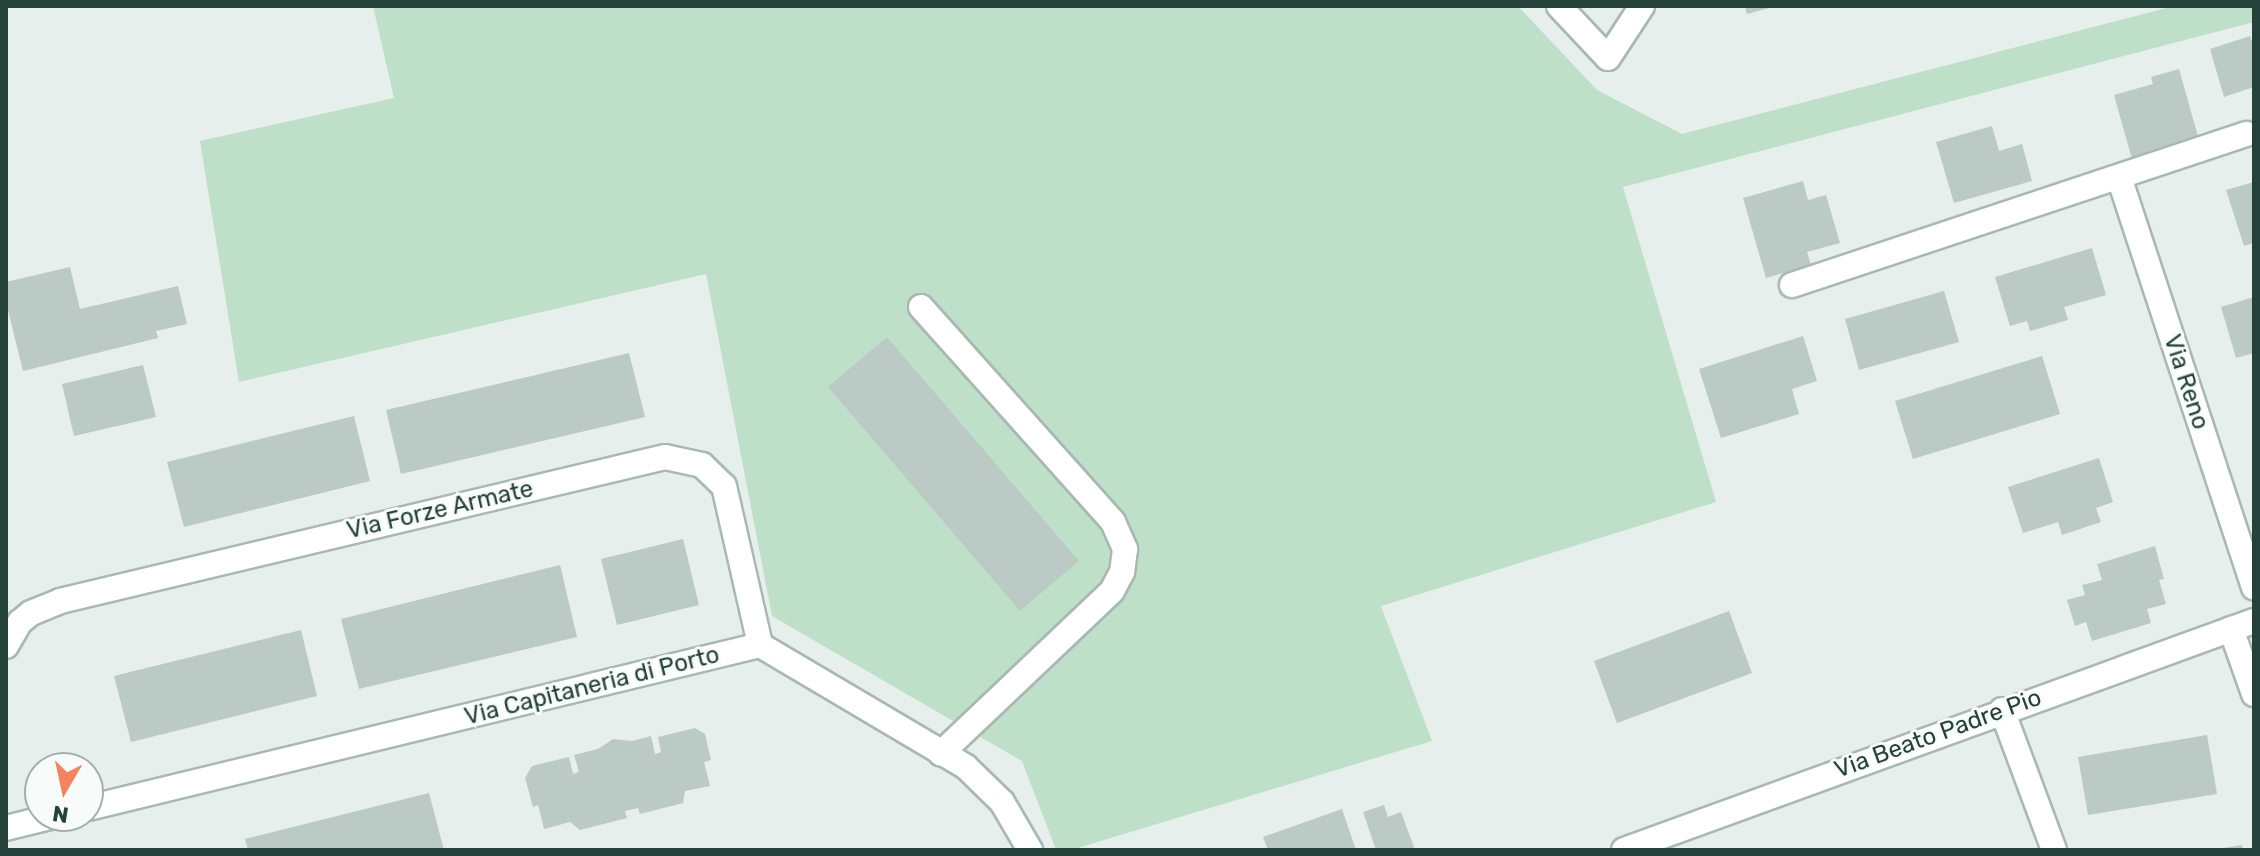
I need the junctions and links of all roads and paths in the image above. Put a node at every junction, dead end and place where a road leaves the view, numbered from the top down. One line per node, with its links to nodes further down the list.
1 (1559, 6): 2 (street)
2 (1642, 6)
3 (2247, 134): 4 (street)
4 (2119, 177): 5 (street); 7 (street, Via Reno)
5 (1792, 285)
6 (921, 307): 13 (street)
7 (2254, 587)
8 (2243, 625): 11 (street); 12 (street, Via Beato Padre Pio)
9 (760, 645): 10 (street, Via Forze Armate); 13 (street); 14 (street, Via Capitaneria di Porto)
10 (6, 646)
11 (2254, 694)
12 (2002, 710): 16 (street, Via Beato Padre Pio); 17 (street)
13 (941, 753): 15 (street)
14 (104, 804)
15 (1030, 850)
16 (1624, 850)
17 (2054, 850)

